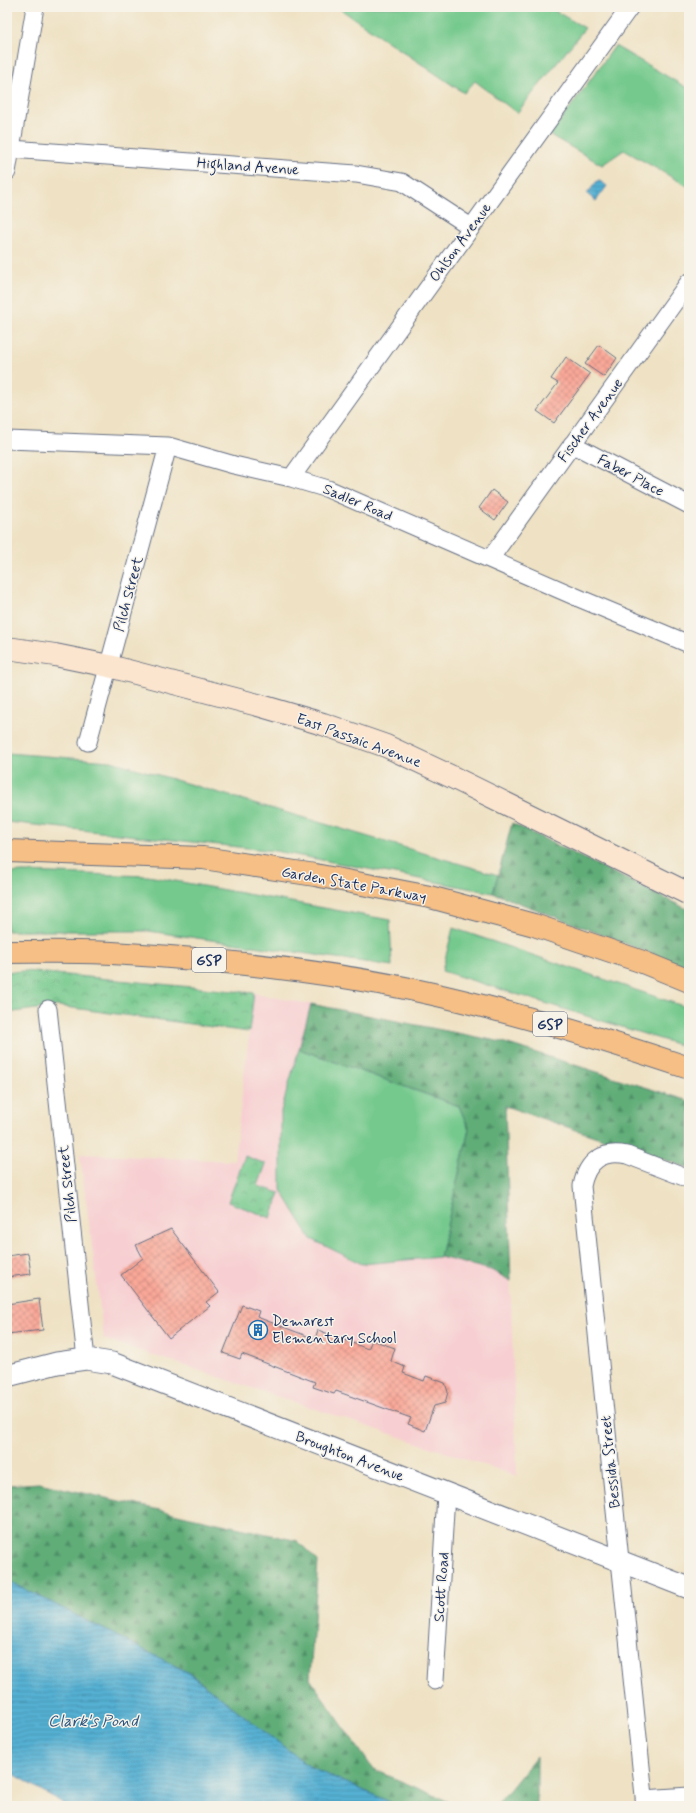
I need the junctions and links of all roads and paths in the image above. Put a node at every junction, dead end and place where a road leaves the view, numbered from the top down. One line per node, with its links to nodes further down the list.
1 (35, 7): 3 (street)
2 (630, 7): 5 (street, Ohlson Avenue)
3 (11, 148): 4 (street); 5 (street, Highland Avenue)
4 (7, 172)
5 (471, 227): 11 (street, Ohlson Avenue)
6 (689, 282): 7 (street, Fischer Avenue)
7 (684, 298): 9 (street, Fischer Avenue)
8 (7, 440): 10 (street, Sadler Road)
9 (572, 444): 12 (street, Faber Place); 13 (street, Fischer Avenue)
10 (168, 446): 11 (street, Sadler Road); 16 (street, Pilch Street)
11 (291, 478): 13 (street, Sadler Road)
12 (689, 505)
13 (490, 559): 14 (street, Sadler Road)
14 (689, 644)
15 (7, 648): 16 (main road, East Passaic Avenue)
16 (109, 666): 17 (street, Pilch Street); 19 (main road, East Passaic Avenue)
17 (88, 742)
18 (7, 851): 21 (highway, Garden State Parkway)
19 (689, 894)
20 (7, 952): 23 (highway, GSP)
21 (689, 981)
22 (48, 1009): 25 (street, Pilch Street)
23 (689, 1068)
24 (689, 1179): 28 (street, Bessida Street)
25 (86, 1359): 26 (street, Broughton Avenue); 27 (street, Broughton Avenue)
26 (7, 1376)
27 (446, 1494): 28 (street, Broughton Avenue); 30 (street, Scott Road)
28 (620, 1561): 29 (street, Broughton Avenue); 32 (street, Bessida Street)
29 (689, 1588)
30 (435, 1681)
31 (689, 1796): 32 (street)
32 (645, 1802)

